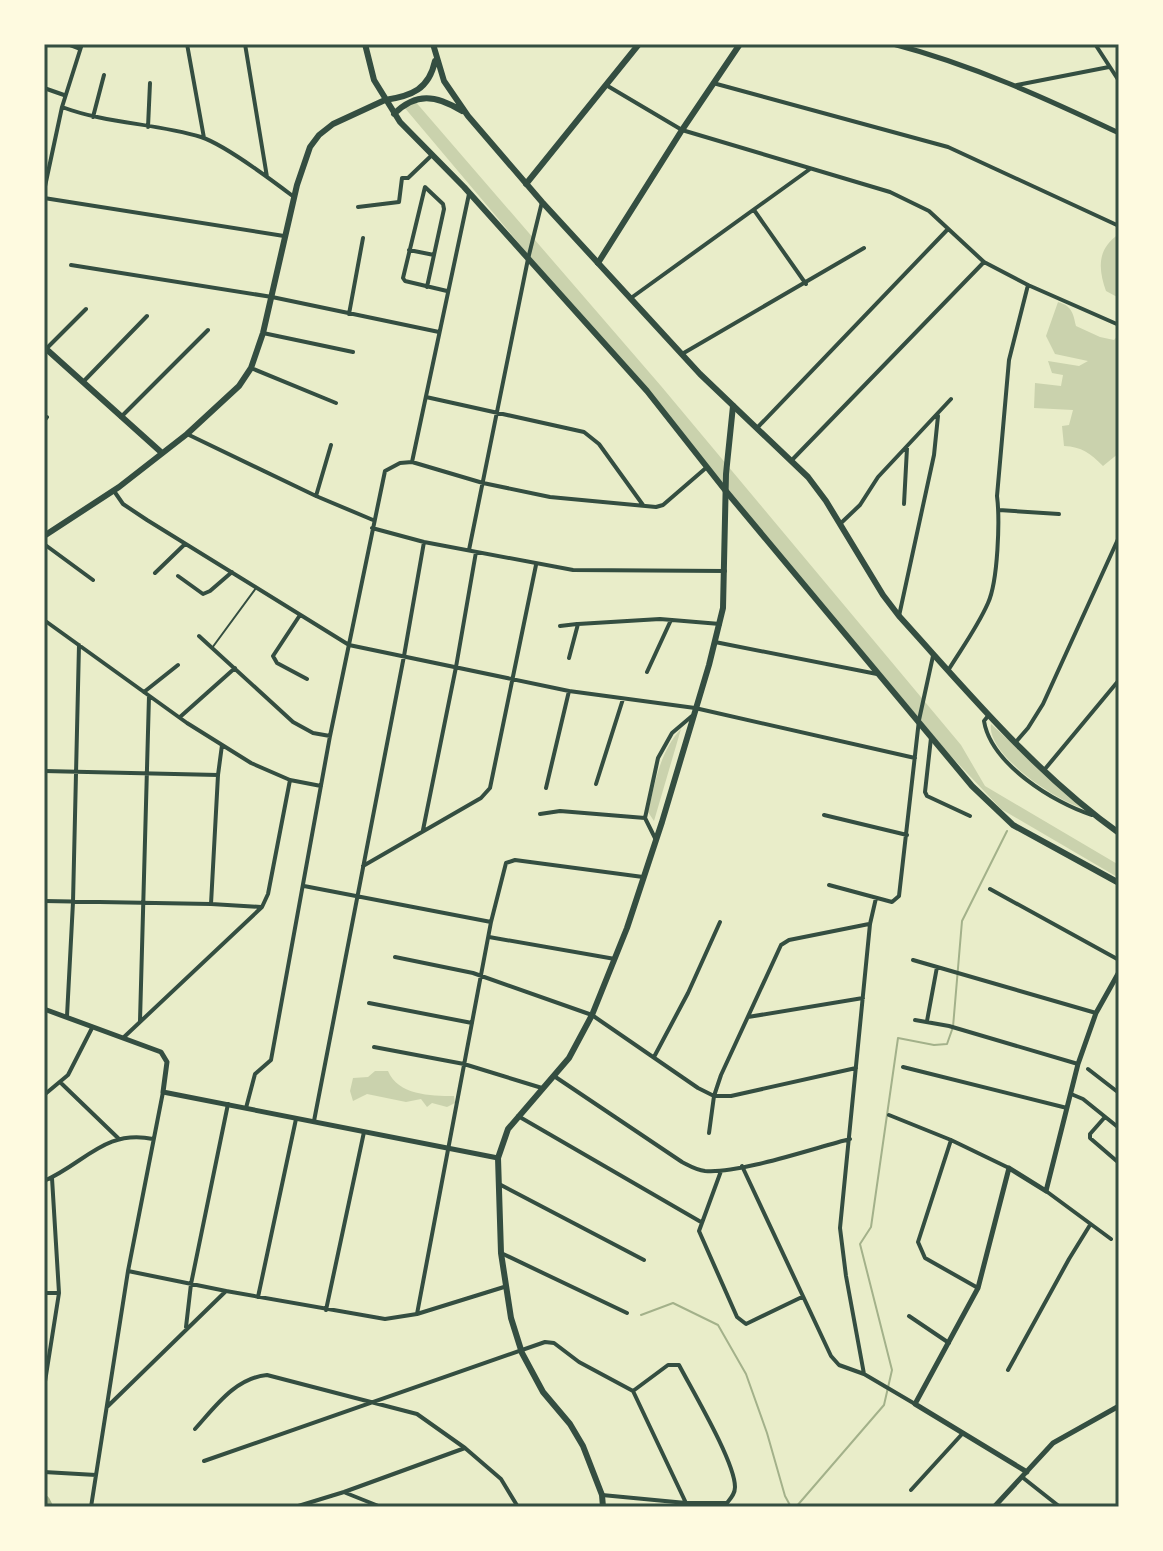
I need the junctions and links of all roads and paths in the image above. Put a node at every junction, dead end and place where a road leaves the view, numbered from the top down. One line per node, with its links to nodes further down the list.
1 (67, 44): 10 (street)
2 (187, 44): 29 (street)
3 (245, 44): 34 (street)
4 (365, 44): 21 (main road)
5 (433, 44): 11 (main road)
6 (639, 44): 17 (main road)
7 (740, 44): 16 (main road)
8 (893, 44): 18 (street)
9 (1095, 44): 12 (street)
10 (81, 46): 20 (street)
11 (436, 57): 21 (main road); 24 (main road)
12 (1109, 67): 14 (street); 18 (street)
13 (104, 75): 25 (street)
14 (1119, 81)
15 (150, 83): 26 (street)
16 (713, 83): 27 (main road); 43 (street)
17 (606, 85): 27 (street); 35 (main road)
18 (1017, 85): 28 (street)
19 (44, 88): 20 (street)
20 (65, 96): 22 (street)
21 (385, 100): 23 (main road); 38 (main road)
22 (62, 107): 25 (street); 31 (street)
23 (394, 114): 24 (main road); 32 (main road)
24 (468, 116): 35 (main road)
25 (93, 117): 26 (street)
26 (148, 127): 29 (street)
27 (682, 130): 33 (street); 52 (main road)
28 (1119, 133)
29 (204, 138): 34 (street)
30 (44, 148): 31 (street)
31 (53, 150): 36 (street)
32 (432, 155): 37 (main road); 41 (street)
33 (810, 169): 42 (street); 44 (street)
34 (267, 177): 38 (street)
35 (526, 184): 40 (main road)
36 (44, 191)
37 (469, 193): 50 (main road); 57 (street)
38 (294, 197): 45 (main road)
39 (44, 198): 45 (street)
40 (542, 202): 50 (street); 52 (main road)
41 (358, 207)
42 (754, 210): 54 (street); 59 (street)
43 (1118, 223)
44 (948, 229): 51 (street); 79 (street)
45 (284, 236): 58 (main road)
46 (363, 238): 61 (street)
47 (864, 248): 54 (street)
48 (409, 250): 49 (street); 49 (street); 56 (street)
49 (434, 255): 56 (street)
50 (528, 259): 76 (street); 86 (main road)
51 (984, 262): 55 (street); 84 (street)
52 (598, 263): 59 (main road)
53 (71, 265): 58 (street)
54 (806, 284): 69 (street)
55 (1028, 285): 63 (street); 93 (street)
56 (427, 287): 57 (street)
57 (447, 291): 65 (street)
58 (272, 297): 61 (street); 66 (main road)
59 (631, 298): 69 (main road)
60 (86, 309): 67 (street)
61 (349, 314): 65 (street)
62 (147, 316): 71 (street)
63 (1119, 325)
64 (208, 330): 78 (street)
65 (439, 332): 72 (street)
66 (263, 333): 68 (street); 70 (main road)
67 (45, 348): 71 (main road)
68 (353, 352)
69 (682, 354): 75 (main road)
70 (251, 368): 74 (street); 80 (main road)
71 (83, 382): 78 (main road)
72 (426, 397): 76 (street); 85 (street)
73 (951, 399): 77 (street)
74 (336, 403)
75 (733, 406): 79 (main road); 88 (main road)
76 (498, 413): 87 (street); 92 (street)
77 (938, 416): 82 (street); 113 (street)
78 (121, 417): 83 (main road)
79 (757, 428): 84 (main road)
80 (187, 434): 83 (main road); 90 (street)
81 (331, 445): 90 (street)
82 (907, 448): 91 (street); 96 (street)
83 (162, 453): 89 (main road)
84 (792, 460): 96 (main road)
85 (412, 462): 87 (street); 95 (street)
86 (707, 467): 88 (main road); 92 (street)
87 (483, 483): 92 (street); 103 (street)
88 (725, 490): 106 (main road); 132 (main road)
89 (114, 491): 98 (main road); 102 (street)
90 (316, 496): 95 (street)
91 (904, 504)
92 (643, 505)
93 (999, 510): 94 (street); 130 (street)
94 (1059, 514)
95 (373, 520): 97 (street)
96 (840, 524): 113 (main road)
97 (372, 528): 100 (street); 122 (street)
98 (44, 536)
99 (1118, 540): 146 (street)
100 (424, 542): 103 (street); 125 (street)
101 (44, 544): 110 (street)
102 (185, 544): 107 (street); 108 (street)
103 (469, 550): 104 (street)
104 (476, 552): 105 (street); 128 (street)
105 (536, 565): 106 (street); 134 (street)
106 (725, 571): 117 (main road)
107 (232, 572): 109 (street); 111 (street)
108 (155, 573)
109 (178, 576)
110 (93, 580)
111 (256, 587): 112 (street); 123 (lane)
112 (300, 615): 122 (street); 133 (street)
113 (899, 616): 124 (main road)
114 (44, 620): 121 (street)
115 (671, 620): 116 (street); 117 (street); 131 (street)
116 (578, 624): 118 (street); 126 (street)
117 (720, 624): 120 (main road)
118 (560, 626)
119 (199, 636): 123 (street)
120 (715, 642): 132 (street); 139 (main road)
121 (79, 645): 137 (street); 150 (street)
122 (349, 645): 125 (street); 144 (street)
123 (212, 648): 129 (street)
124 (934, 654): 130 (main road); 143 (street)
125 (404, 656): 128 (street); 167 (street)
126 (569, 658)
127 (178, 665): 137 (street)
128 (456, 667): 134 (street); 163 (street)
129 (235, 668): 142 (street); 144 (street)
130 (949, 669): 140 (main road)
131 (647, 672)
132 (880, 674): 143 (main road)
133 (307, 679)
134 (511, 679): 136 (street); 163 (street)
135 (1119, 680): 151 (street)
136 (569, 691): 138 (street); 157 (street)
137 (147, 694): 142 (street); 152 (street)
138 (623, 699): 139 (street); 155 (street)
139 (695, 708): 141 (main road); 148 (street)
140 (989, 714): 146 (main road); 161 (street)
141 (692, 716): 162 (street); 166 (main road)
142 (180, 718): 147 (street)
143 (919, 720): 145 (main road); 148 (street)
144 (330, 736): 156 (street)
145 (931, 736): 160 (street); 169 (main road)
146 (1015, 743): 151 (main road)
147 (222, 745): 153 (street); 154 (street)
148 (915, 758): 165 (street)
149 (44, 771): 150 (street)
150 (75, 771): 152 (street); 176 (street)
151 (1043, 771): 161 (main road)
152 (147, 773): 153 (street); 177 (street)
153 (218, 775): 178 (street)
154 (290, 780): 156 (street); 179 (street)
155 (596, 784)
156 (321, 786): 171 (street)
157 (546, 788)
158 (540, 814): 162 (street)
159 (824, 815): 165 (street)
160 (970, 816)
161 (1095, 816): 164 (main road)
162 (645, 818): 166 (street)
163 (423, 830): 167 (street)
164 (1119, 833)
165 (907, 835): 174 (street)
166 (655, 838): 168 (main road)
167 (363, 866): 173 (street)
168 (643, 877): 180 (street); 185 (main road)
169 (1119, 883)
170 (829, 885): 174 (street)
171 (304, 886): 173 (street); 220 (street)
172 (990, 889): 187 (street)
173 (358, 896): 180 (street); 226 (street)
174 (876, 898): 182 (street)
175 (44, 901): 176 (street)
176 (73, 902): 177 (street); 196 (street)
177 (144, 903): 178 (street); 199 (street)
178 (211, 904): 179 (street)
179 (262, 907): 199 (street)
180 (491, 922): 183 (street)
181 (720, 922): 205 (street)
182 (870, 924): 191 (street); 197 (street)
183 (489, 937): 185 (street); 190 (street)
184 (395, 957): 190 (street)
185 (615, 959): 195 (main road)
186 (913, 960): 188 (street)
187 (1119, 960)
188 (937, 967): 194 (street); 200 (street)
189 (1119, 972): 194 (street)
190 (483, 977): 195 (street); 201 (street)
191 (863, 998): 197 (street); 209 (street)
192 (369, 1003): 201 (street)
193 (44, 1009): 196 (street)
194 (1096, 1013): 207 (street)
195 (592, 1015): 205 (street); 211 (main road)
196 (67, 1016): 202 (street)
197 (748, 1017): 218 (street)
198 (915, 1020): 200 (street)
199 (140, 1021): 203 (street)
200 (927, 1021): 207 (street)
201 (472, 1023): 206 (street)
202 (92, 1028): 203 (street); 212 (street)
203 (122, 1038): 214 (street)
204 (374, 1047): 206 (street)
205 (654, 1057): 218 (street)
206 (464, 1064): 213 (street); 234 (street)
207 (1078, 1064): 216 (street)
208 (903, 1067): 221 (street)
209 (856, 1068): 218 (street); 232 (street)
210 (1088, 1069): 215 (street)
211 (554, 1076): 213 (main road); 239 (street)
212 (61, 1083): 217 (street); 230 (street)
213 (542, 1089): 223 (main road)
214 (163, 1092): 219 (street); 231 (street)
215 (1119, 1093)
216 (1071, 1094): 221 (street); 225 (street)
217 (44, 1095)
218 (714, 1096): 229 (street)
219 (228, 1104): 220 (street); 250 (street)
220 (246, 1108): 224 (street)
221 (1067, 1108): 243 (street)
222 (889, 1115): 233 (street)
223 (518, 1116): 235 (main road); 244 (street)
224 (297, 1117): 226 (street); 256 (street)
225 (1105, 1117): 227 (street); 236 (street)
226 (314, 1121): 228 (street)
227 (1119, 1128)
228 (364, 1130): 234 (street); 258 (street)
229 (709, 1133)
230 (118, 1138): 231 (street); 240 (street)
231 (153, 1139): 249 (street)
232 (850, 1139): 237 (street); 268 (street)
233 (951, 1140): 238 (street); 252 (street)
234 (447, 1149): 235 (street); 260 (street)
235 (498, 1158): 242 (main road)
236 (1119, 1163)
237 (742, 1166): 239 (street); 257 (street)
238 (1009, 1168): 243 (street); 252 (street)
239 (721, 1171): 244 (street)
240 (52, 1178): 241 (street); 255 (street)
241 (44, 1181)
242 (499, 1184): 247 (main road); 248 (street)
243 (1046, 1191): 245 (street)
244 (701, 1222): 257 (street)
245 (1090, 1225): 246 (street); 267 (street)
246 (1111, 1239)
247 (501, 1253): 251 (main road); 259 (street)
248 (644, 1260)
249 (128, 1271): 250 (street); 273 (street)
250 (191, 1284): 253 (street); 262 (street)
251 (504, 1287): 260 (street); 266 (main road)
252 (978, 1288): 263 (street)
253 (226, 1291): 256 (street); 262 (street)
254 (44, 1293): 255 (street)
255 (59, 1293): 265 (street)
256 (258, 1297): 258 (street)
257 (802, 1297): 268 (street)
258 (326, 1310): 260 (street)
259 (627, 1313)
260 (417, 1314)
261 (909, 1316): 263 (street)
262 (185, 1330): 273 (street)
263 (949, 1343): 272 (street)
264 (44, 1348): 265 (street)
265 (51, 1348): 269 (street)
266 (522, 1353): 270 (street); 271 (street); 284 (main road)
267 (1008, 1370)
268 (864, 1374): 272 (street)
269 (44, 1388)
270 (633, 1391): 286 (street); 286 (street)
271 (374, 1403): 275 (street); 277 (street); 278 (street)
272 (915, 1404): 276 (street)
273 (108, 1406): 280 (street)
274 (1119, 1406): 281 (street)
275 (195, 1429)
276 (963, 1433): 281 (street); 282 (street)
277 (465, 1448): 283 (street); 292 (street)
278 (204, 1461)
279 (44, 1472): 280 (street)
280 (96, 1475): 285 (street)
281 (1024, 1475): 287 (street); 294 (street)
282 (911, 1490)
283 (344, 1492): 290 (street); 291 (street)
284 (602, 1495): 286 (street); 293 (main road)
285 (93, 1496): 288 (street); 289 (street)
286 (686, 1503)
287 (1056, 1506)
288 (91, 1507)
289 (97, 1507)
290 (295, 1507)
291 (381, 1507)
292 (518, 1507)
293 (603, 1507)
294 (994, 1507)

